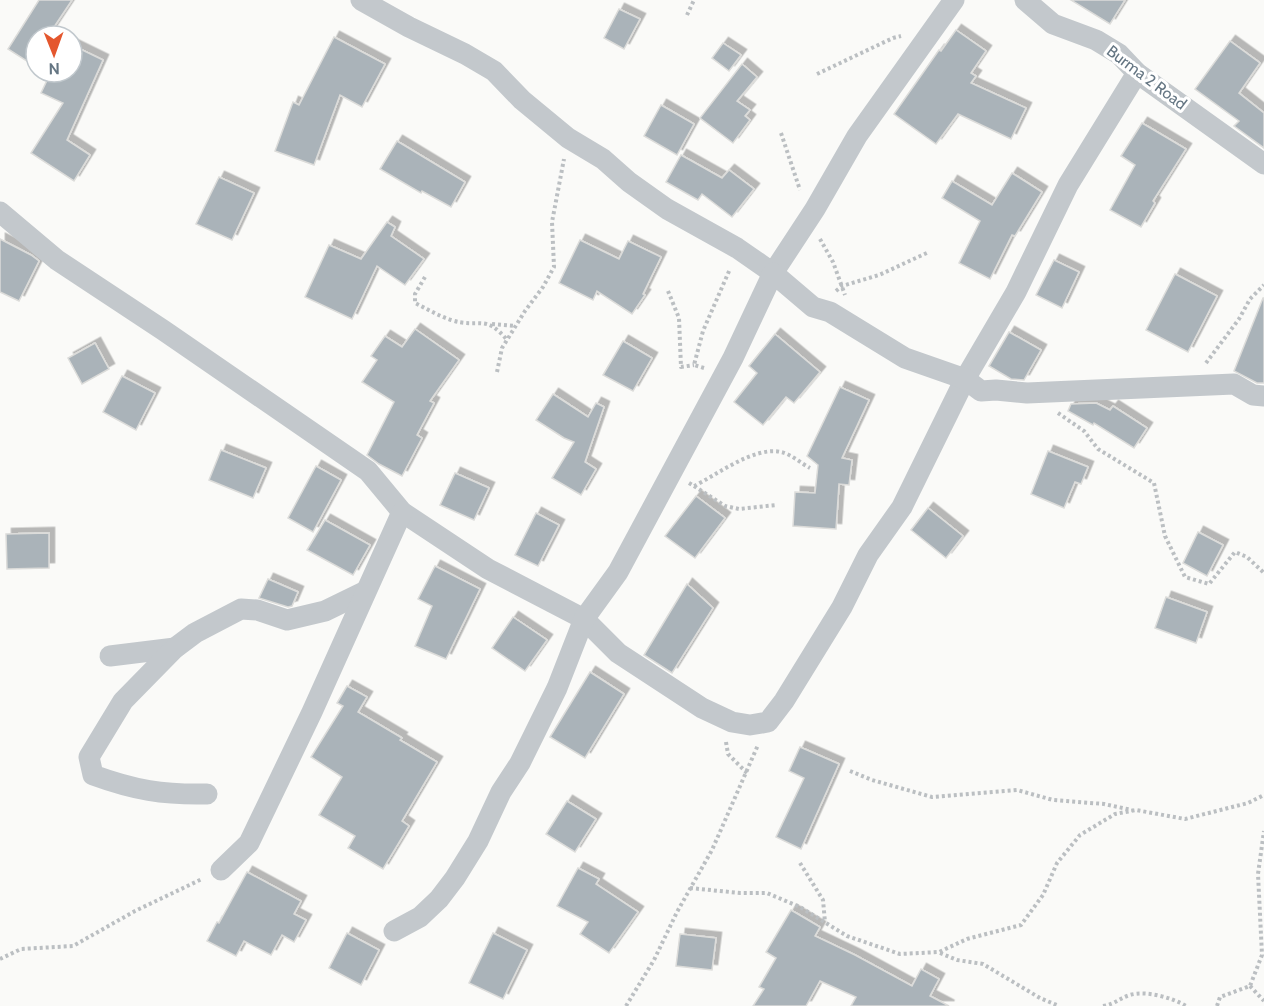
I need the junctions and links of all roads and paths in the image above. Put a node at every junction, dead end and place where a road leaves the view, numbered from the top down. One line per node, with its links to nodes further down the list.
1 (361, 0): 9 (street)
2 (694, 0): 5 (path)
3 (954, 0): 6 (street)
4 (1025, 0): 8 (street, Burma 2 Road)
5 (687, 15)
6 (930, 33): 7 (path); 14 (street)
7 (817, 74)
8 (1137, 74): 10 (street, Burma 2 Road); 25 (street)
9 (568, 138): 12 (street); 20 (path)
10 (1264, 164)
11 (0, 212): 33 (street)
12 (737, 248): 14 (street); 23 (path)
13 (929, 252): 18 (path)
14 (773, 273): 18 (street); 22 (street)
15 (425, 277): 19 (path)
16 (1264, 285): 26 (path)
17 (668, 291): 23 (path)
18 (813, 307): 25 (street)
19 (491, 324): 20 (path); 21 (path)
20 (516, 326): 21 (path)
21 (507, 340): 24 (path)
22 (733, 358): 23 (path); 30 (street)
23 (694, 365)
24 (497, 372)
25 (966, 379): 26 (street); 40 (street)
26 (1206, 385): 27 (street)
27 (1264, 396)
28 (1056, 412): 34 (path)
29 (810, 468): 31 (path)
30 (670, 473): 31 (path); 36 (street)
31 (694, 486): 32 (path)
32 (776, 505)
33 (402, 512): 35 (street); 36 (street)
34 (1264, 573)
35 (364, 592): 37 (street); 48 (street)
36 (584, 619): 39 (street); 51 (street)
37 (175, 648): 38 (street); 43 (street)
38 (110, 656)
39 (720, 717): 40 (street); 42 (path)
40 (768, 722): 42 (path)
41 (850, 771): 45 (path)
42 (747, 773): 49 (path)
43 (207, 794)
44 (1264, 795): 45 (path)
45 (1136, 810): 52 (path)
46 (1264, 831): 54 (path)
47 (800, 863): 50 (path)
48 (221, 870): 53 (path)
49 (690, 888): 50 (path); 56 (path)
50 (825, 923): 52 (path)
51 (394, 931)
52 (939, 952): 57 (path)
53 (0, 959)
54 (1250, 986): 55 (path); 60 (path)
55 (1264, 1000)
56 (626, 1006)
57 (1059, 1006)
58 (1104, 1006): 59 (path)
59 (1186, 1006)
60 (1217, 1006)

